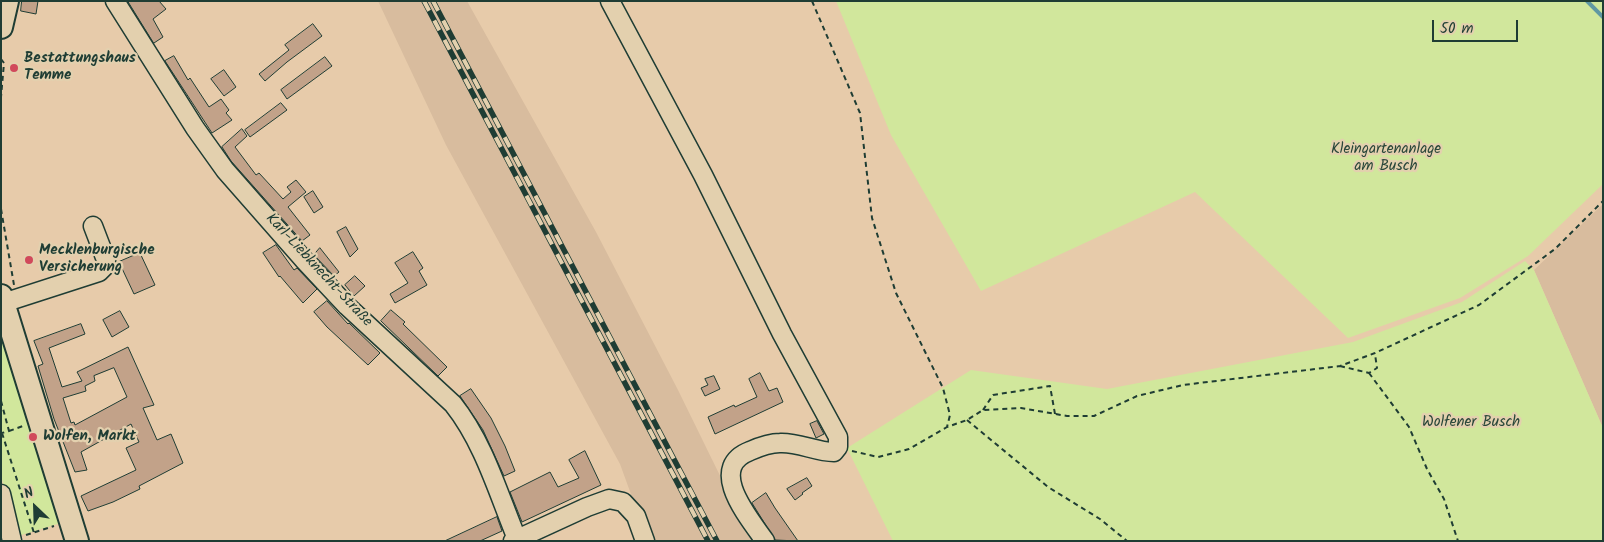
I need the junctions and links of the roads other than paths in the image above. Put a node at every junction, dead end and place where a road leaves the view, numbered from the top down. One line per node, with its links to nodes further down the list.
1 (7, 1): 4 (main road)
2 (114, 1): 8 (street, Karl-Liebknecht-Straße)
3 (610, 1): 12 (street)
4 (1, 27)
5 (93, 226): 6 (street)
6 (2, 299): 10 (main road)
7 (1, 494): 9 (street)
8 (523, 538): 11 (street)
9 (12, 540)
10 (77, 541)
11 (645, 541)
12 (765, 541)

